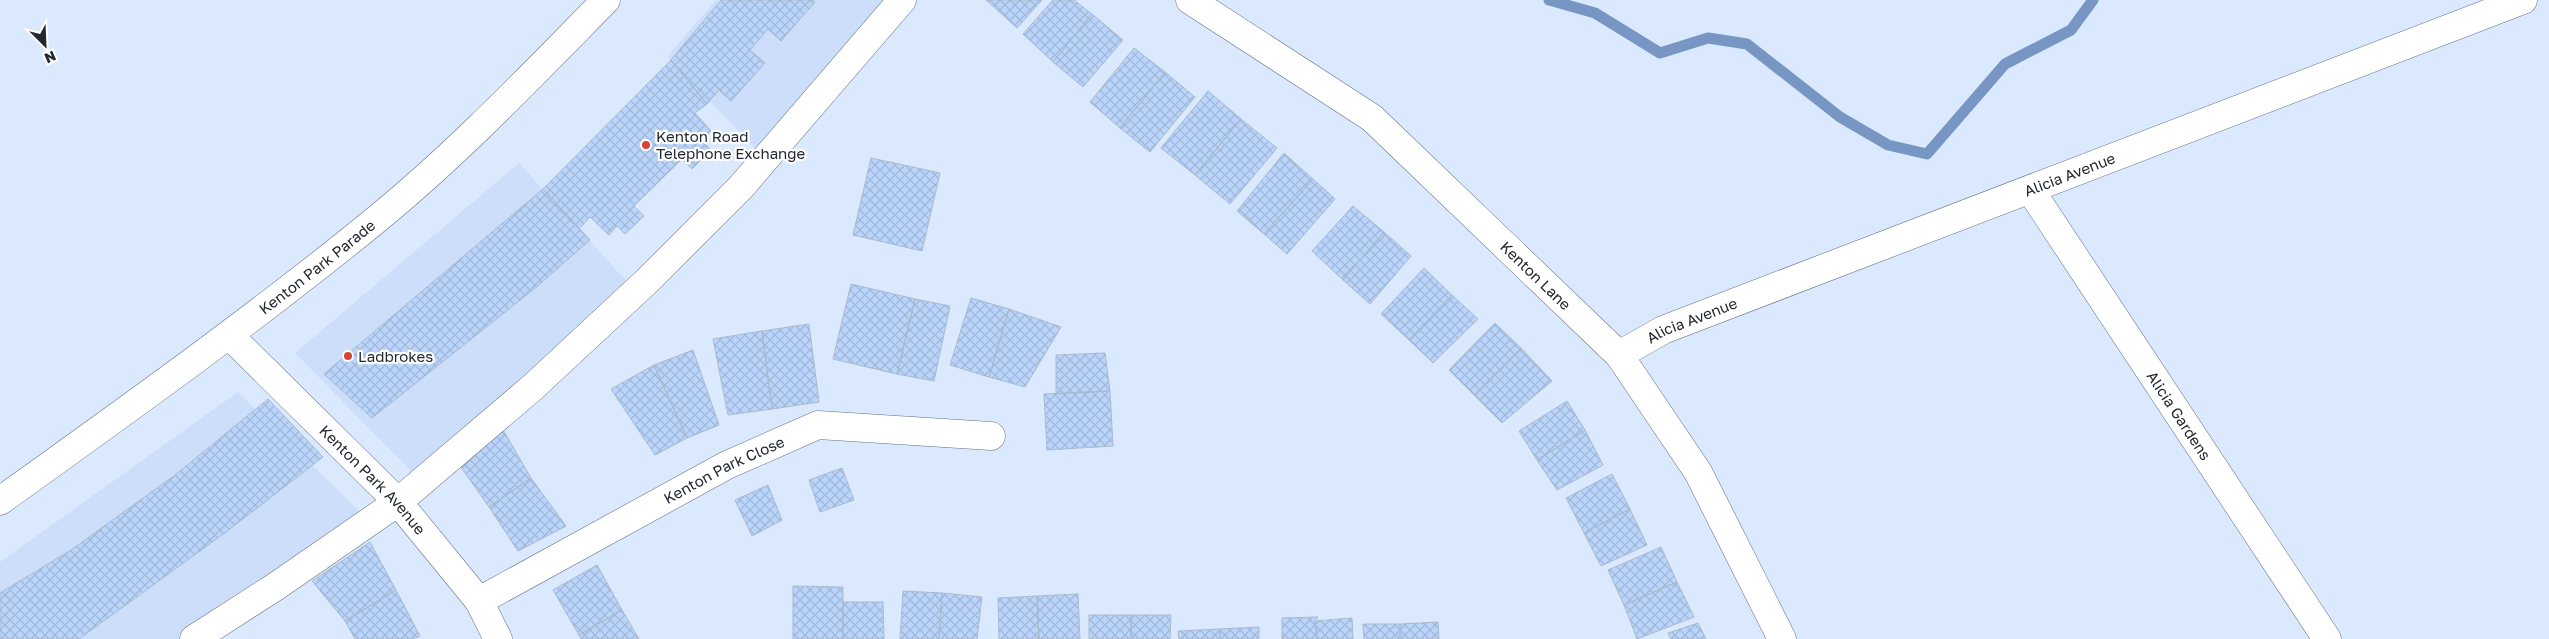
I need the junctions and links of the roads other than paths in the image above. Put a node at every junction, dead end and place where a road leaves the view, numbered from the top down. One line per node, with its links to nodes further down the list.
1 (606, 0): 6 (street, Kenton Park Parade)
2 (902, 0): 10 (street)
3 (1190, 0): 7 (street, Kenton Lane)
4 (2523, 0): 5 (street, Alicia Avenue)
5 (2031, 191): 7 (street, Alicia Avenue); 15 (street, Alicia Gardens)
6 (229, 335): 9 (street, Kenton Park Parade); 10 (street, Kenton Park Avenue)
7 (1619, 355): 14 (street, Kenton Lane)
8 (991, 436): 11 (street, Kenton Park Close)
9 (0, 501)
10 (398, 502): 11 (street, Kenton Park Avenue); 12 (street)
11 (479, 601): 13 (street, Kenton Park Avenue)
12 (194, 639)
13 (498, 639)
14 (1782, 639)
15 (2327, 639)

